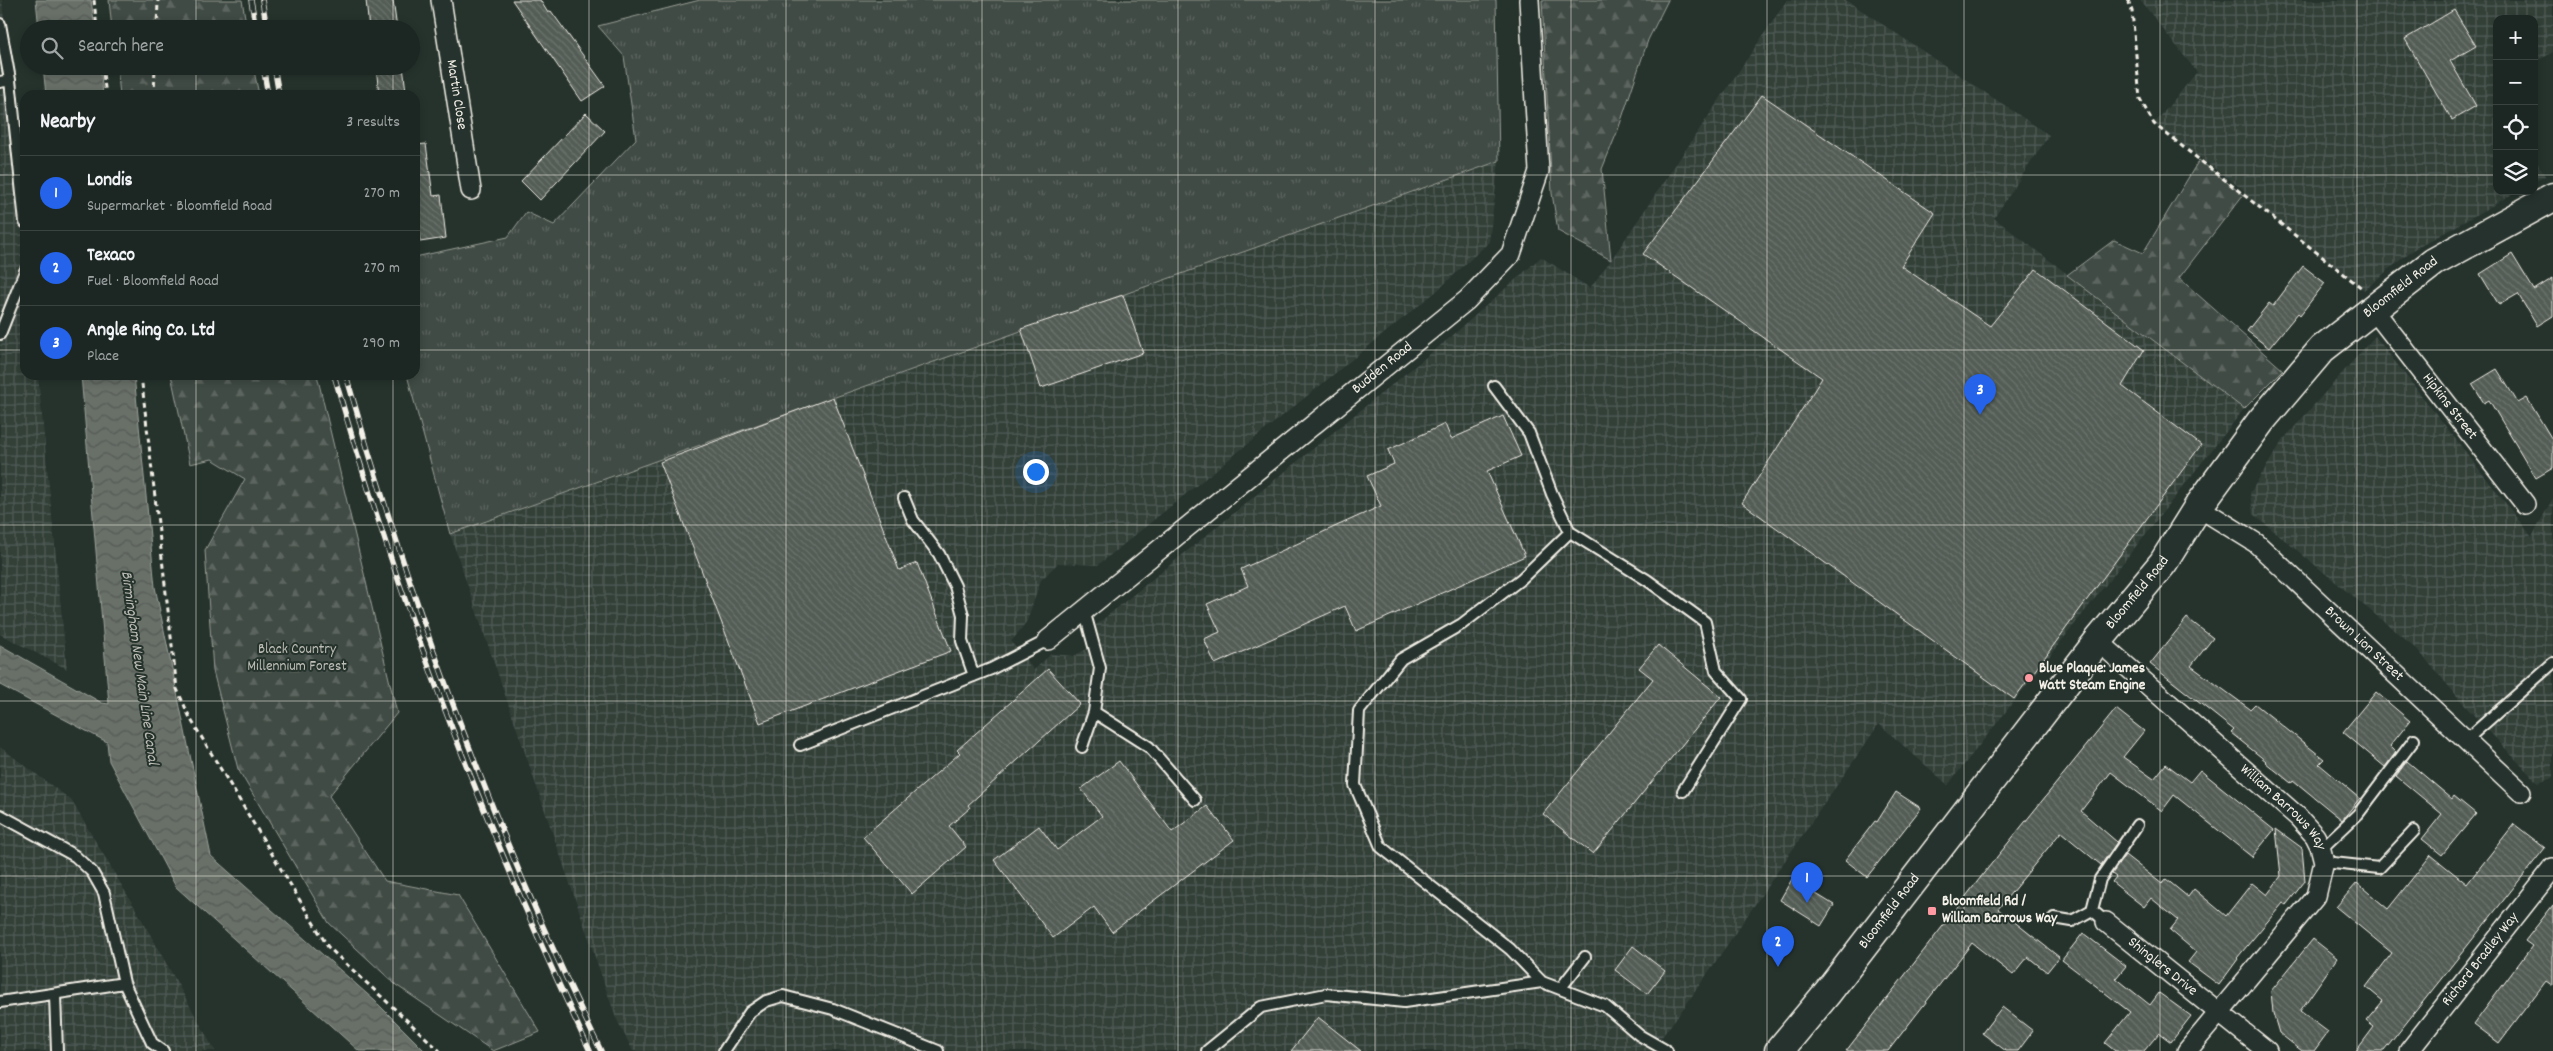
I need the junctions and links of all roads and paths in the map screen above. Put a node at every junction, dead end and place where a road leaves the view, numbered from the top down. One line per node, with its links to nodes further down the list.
1 (94, 0): 6 (path)
2 (158, 0): 7 (path)
3 (441, 0): 15 (street, Martin Close)
4 (1529, 0): 26 (street, Budden Road)
5 (2128, 0): 18 (path)
6 (97, 20)
7 (157, 20)
8 (0, 24): 11 (lane)
9 (103, 75): 12 (path)
10 (155, 75): 13 (path)
11 (5, 81): 14 (lane)
12 (105, 90)
13 (154, 90)
14 (20, 187)
15 (471, 190)
16 (2553, 197): 18 (main road, Bloomfield Road)
17 (20, 284): 19 (lane)
18 (2377, 306): 23 (street, Hipkins Street); 24 (main road, Bloomfield Road)
19 (0, 334)
20 (142, 380): 55 (path)
21 (1494, 386): 25 (lane)
22 (904, 498): 30 (lane)
23 (2525, 504)
24 (2198, 507): 28 (main road, Bloomfield Road); 33 (street, Brown Lion Street)
25 (1570, 532): 36 (lane); 47 (lane)
26 (1084, 610): 27 (street, Budden Road); 31 (lane)
27 (1048, 640): 30 (lane)
28 (2098, 641): 42 (street, William Barrows Way); 60 (main road, Bloomfield Road)
29 (2553, 663): 33 (lane)
30 (974, 676): 34 (lane)
31 (1094, 712): 35 (lane); 38 (lane)
32 (2414, 740): 42 (lane)
33 (2466, 740): 37 (street, Brown Lion Street)
34 (800, 745)
35 (1082, 747)
36 (1683, 791)
37 (2521, 792)
38 (1195, 800)
39 (0, 815): 48 (lane)
40 (2137, 825): 44 (lane)
41 (2414, 831): 42 (lane)
42 (2322, 855): 52 (street, William Barrows Way)
43 (2553, 868): 63 (street, Richard Bradley Way)
44 (2099, 916): 45 (lane); 52 (street, Shinglers Drive)
45 (2054, 918)
46 (1585, 957): 49 (lane)
47 (1542, 982): 49 (lane); 58 (lane)
48 (124, 983): 50 (lane); 54 (lane)
49 (1560, 989): 59 (lane)
50 (55, 996): 51 (lane); 53 (lane)
51 (0, 1002)
52 (2220, 1013): 61 (street, William Barrows Way); 62 (street, Shinglers Drive)
53 (57, 1051)
54 (163, 1051)
55 (440, 1051)
56 (724, 1051): 57 (lane)
57 (938, 1051)
58 (1207, 1051)
59 (1667, 1051)
60 (1779, 1051)
61 (2187, 1051)
62 (2267, 1051)
63 (2409, 1051)

